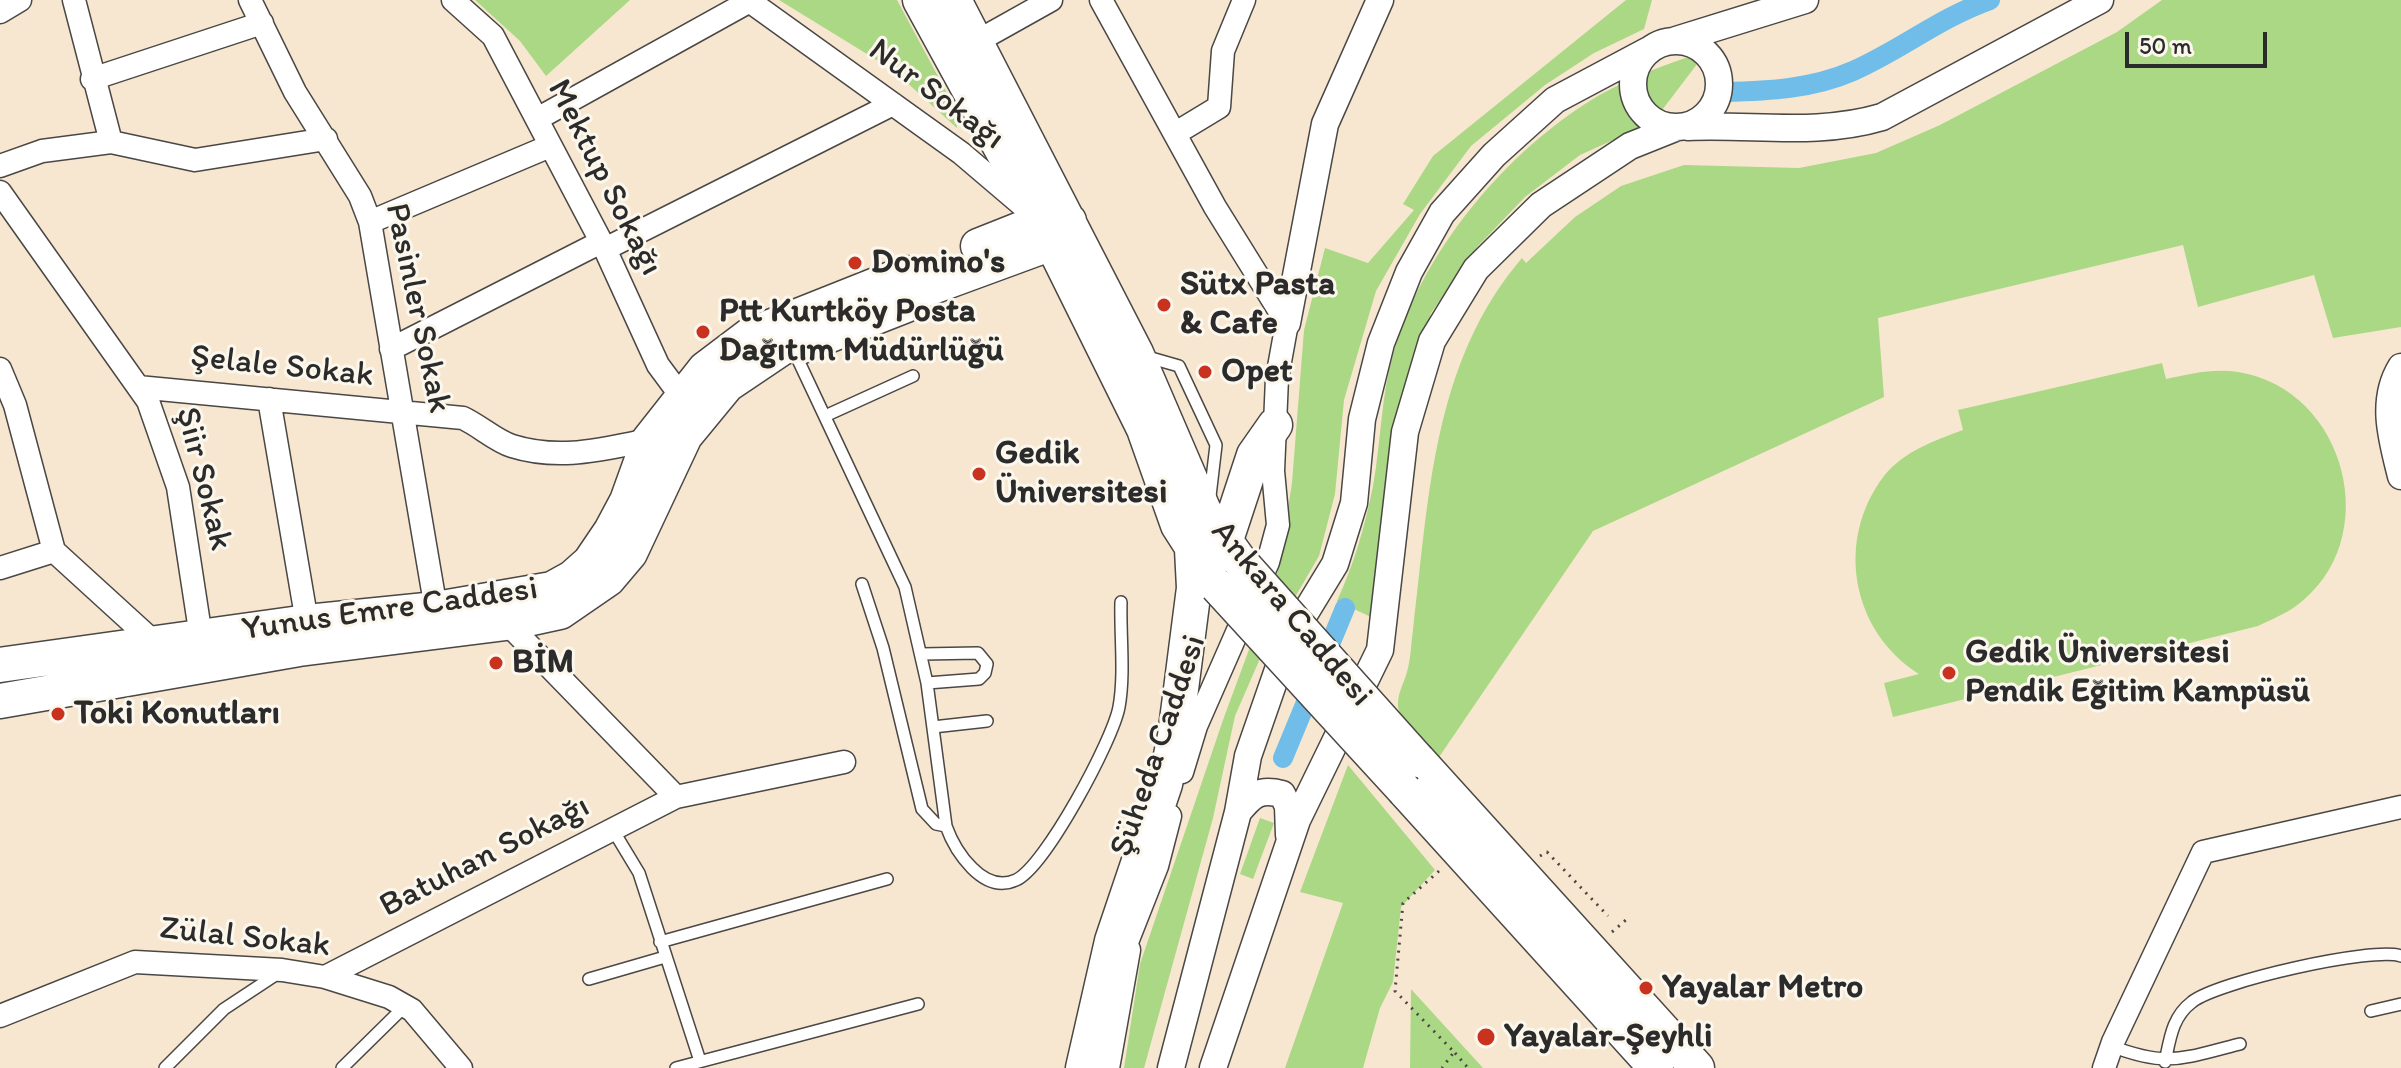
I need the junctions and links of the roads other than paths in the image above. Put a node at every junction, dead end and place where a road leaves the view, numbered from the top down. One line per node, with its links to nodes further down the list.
1 (20, 0): 14 (street)
2 (74, 0): 19 (street)
3 (250, 0): 15 (street, Pasinler Sokak)
4 (453, 0): 21 (street, Mektup Sokağı)
5 (920, 0): 23 (main road, Ankara Caddesi)
6 (954, 0): 17 (main road, Ankara Caddesi)
7 (1051, 0): 17 (street)
8 (1101, 0): 24 (street)
9 (1244, 0): 24 (street)
10 (1380, 0): 34 (street, Şüheda Caddesi)
11 (1805, 0): 16 (street)
12 (2100, 0): 22 (street)
13 (749, 1): 20 (street, Nur Sokağı); 21 (street)
14 (0, 12)
15 (262, 23): 19 (street); 25 (street, Pasinler Sokak)
16 (1676, 40): 18 (street); 22 (street)
17 (976, 42): 32 (main road, Ankara Caddesi)
18 (1649, 50): 22 (street); 68 (street)
19 (92, 79): 26 (street)
20 (893, 104): 28 (street, Nur Sokağı); 33 (street)
21 (537, 119): 27 (street, Mektup Sokağı)
22 (1682, 127): 71 (street)
23 (989, 130): 28 (street); 32 (main road, Ankara Caddesi)
24 (1176, 133): 34 (street)
25 (326, 139): 26 (street); 31 (street, Pasinler Sokak)
26 (111, 142): 29 (street)
27 (550, 146): 31 (street); 33 (street, Mektup Sokağı)
28 (961, 153): 32 (street, Nur Sokağı)
29 (0, 166)
30 (0, 192): 40 (street, Şiir Sokak)
31 (370, 222): 35 (street, Pasinler Sokak)
32 (1054, 228): 36 (main road, Yunus Emre Caddesi); 41 (main road, Yunus Emre Caddesi); 48 (main road, Ankara Caddesi); 48 (main road, Ankara Caddesi)
33 (603, 246): 35 (street); 41 (street, Mektup Sokağı)
34 (1287, 323): 45 (street, Şüheda Caddesi)
35 (391, 349): 43 (street, Pasinler Sokak)
36 (795, 352): 44 (lane); 55 (main road, Yunus Emre Caddesi)
37 (2401, 367): 47 (street)
38 (0, 369): 49 (street)
39 (913, 376): 44 (lane)
40 (138, 387): 42 (street, Şelale Sokak); 56 (street, Şiir Sokak)
41 (681, 396): 46 (main road, Yunus Emre Caddesi)
42 (269, 399): 43 (street, Şelale Sokak); 54 (street)
43 (405, 415): 46 (street, Şelale Sokak); 53 (street, Pasinler Sokak)
44 (825, 416): 58 (lane)
45 (1275, 425): 48 (main road); 74 (street, Şüheda Caddesi)
46 (649, 440): 53 (main road, Yunus Emre Caddesi)
47 (2401, 476)
48 (1216, 542): 65 (main road, Ankara Caddesi, bridge); 65 (main road, Ankara Caddesi, bridge); 80 (main road)
49 (54, 551): 50 (street); 57 (street)
50 (0, 568)
51 (862, 584): 69 (lane)
52 (1121, 602): 69 (lane)
53 (436, 609): 54 (main road, Yunus Emre Caddesi)
54 (307, 622): 56 (main road, Yunus Emre Caddesi)
55 (507, 623): 61 (main road, Yunus Emre Caddesi); 66 (street)
56 (201, 637): 57 (main road, Yunus Emre Caddesi)
57 (156, 644): 59 (main road, Yunus Emre Caddesi)
58 (922, 654): 60 (lane); 60 (lane)
59 (0, 665)
60 (927, 683): 63 (lane)
61 (0, 701)
62 (987, 721): 63 (lane)
63 (933, 727): 69 (lane)
64 (844, 762): 66 (street, Batuhan Sokağı)
65 (1411, 776): 98 (main road, Ankara Caddesi); 99 (main road, Ankara Caddesi)
66 (676, 797): 70 (street, Batuhan Sokağı)
67 (2401, 807): 87 (street)
68 (1238, 812): 71 (street); 96 (street)
69 (946, 826)
70 (613, 830): 73 (lane); 78 (street, Batuhan Sokağı)
71 (1289, 843): 97 (street)
72 (887, 879): 73 (lane)
73 (660, 942): 76 (lane)
74 (1127, 950): 80 (street, Şüheda Caddesi); 95 (street)
75 (2401, 956): 89 (lane)
76 (665, 957): 79 (lane); 88 (lane)
77 (282, 970): 78 (street, Zülal Sokak); 85 (street, Zülal Sokak); 90 (lane)
78 (325, 977): 83 (street, Zülal Sokak)
79 (589, 979)
80 (1098, 1000): 94 (main road)
81 (918, 1004): 88 (lane)
82 (2401, 1004): 84 (lane)
83 (405, 1006): 91 (lane); 92 (street, Zülal Sokak)
84 (2371, 1011)
85 (0, 1016)
86 (2240, 1044): 89 (lane)
87 (2111, 1046): 89 (lane); 100 (street)
88 (700, 1061): 93 (lane)
89 (2165, 1062)
90 (165, 1068)
91 (342, 1068)
92 (461, 1068)
93 (676, 1068)
94 (1083, 1068)
95 (1106, 1068)
96 (1171, 1068)
97 (1213, 1068)
98 (1656, 1068)
99 (1697, 1068)
100 (2104, 1068)

